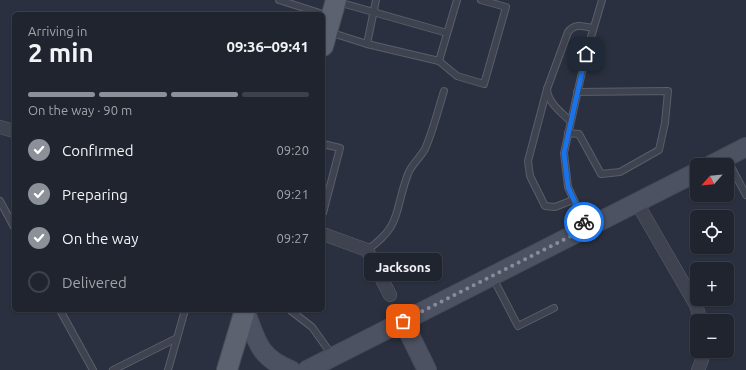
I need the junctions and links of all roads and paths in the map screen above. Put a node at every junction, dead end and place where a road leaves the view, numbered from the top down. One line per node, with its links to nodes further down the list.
1 (280, 0): 7 (lane)
2 (376, 0): 8 (lane)
3 (457, 0): 11 (lane)
4 (481, 0): 13 (lane)
5 (594, 0): 6 (lane)
6 (601, 1): 10 (lane)
7 (312, 12)
8 (373, 12): 9 (lane); 11 (lane); 12 (lane)
9 (331, 19): 12 (lane)
10 (593, 28): 14 (lane); 16 (lane)
11 (447, 33): 13 (lane)
12 (367, 44): 13 (lane)
13 (438, 61)
14 (547, 89): 17 (lane); 27 (lane)
15 (444, 91): 34 (lane)
16 (576, 92): 17 (lane); 20 (lane)
17 (570, 122): 20 (lane)
18 (0, 126): 19 (street)
19 (12, 130)
20 (568, 133): 27 (lane)
21 (325, 144): 30 (lane)
22 (746, 147): 23 (main road)
23 (725, 158)
24 (690, 176): 29 (main road)
25 (734, 180): 26 (lane)
26 (746, 195)
27 (573, 200): 32 (lane)
28 (0, 201): 31 (lane)
29 (637, 203): 32 (main road); 43 (street)
30 (325, 205)
31 (12, 223)
32 (587, 228): 35 (main road)
33 (325, 235): 34 (street)
34 (367, 250): 36 (street)
35 (492, 276): 37 (lane); 44 (main road)
36 (390, 295)
37 (554, 308)
38 (61, 312): 49 (lane)
39 (184, 312): 45 (lane)
40 (244, 312): 52 (main road)
41 (246, 312): 53 (main road)
42 (293, 312): 46 (lane)
43 (699, 314)
44 (403, 321): 46 (main road); 54 (main road)
45 (177, 338): 50 (lane); 51 (lane)
46 (333, 357): 48 (main road)
47 (702, 358): 55 (street)
48 (313, 369)
49 (93, 370)
50 (113, 370)
51 (168, 370)
52 (227, 370)
53 (291, 370)
54 (427, 370)
55 (698, 370)

